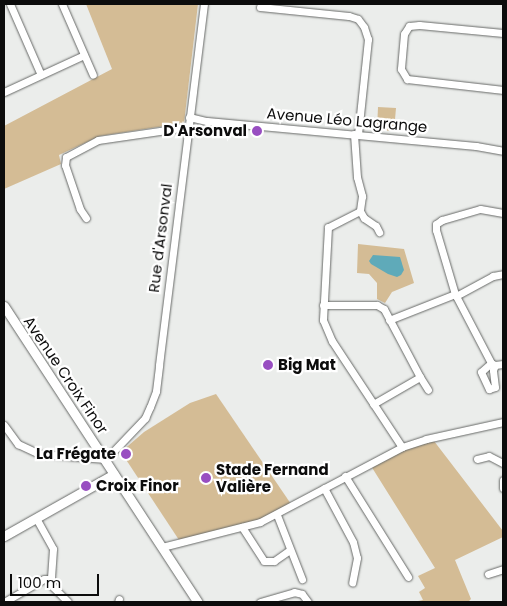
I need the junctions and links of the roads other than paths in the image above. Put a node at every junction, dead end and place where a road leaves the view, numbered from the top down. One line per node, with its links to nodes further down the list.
1 (10, 4): 8 (street)
2 (62, 4): 6 (street)
3 (204, 4): 11 (street, Rue d'Arsonval)
4 (260, 7): 13 (street)
5 (503, 34): 9 (street)
6 (84, 54): 7 (street); 8 (street)
7 (93, 74)
8 (41, 75): 10 (street)
9 (503, 90)
10 (4, 92)
11 (189, 117): 12 (street, Rue d'Arsonval); 13 (street, Avenue Léo Lagrange)
12 (187, 127): 17 (street); 31 (street, Rue d'Arsonval)
13 (356, 134): 14 (street, Avenue Léo Lagrange); 15 (street)
14 (503, 151)
15 (360, 211): 18 (street); 21 (street)
16 (503, 213): 20 (street)
17 (86, 218)
18 (379, 232)
19 (503, 274): 20 (street)
20 (456, 295): 23 (street); 24 (street)
21 (323, 305): 23 (street); 27 (street)
22 (4, 306): 31 (main road, Avenue Croix Finor)
23 (389, 320): 25 (street)
24 (503, 364)
25 (420, 377): 26 (street); 27 (street)
26 (428, 390)
27 (374, 404): 30 (street)
28 (503, 422): 30 (street)
29 (4, 425): 31 (street)
30 (402, 446): 35 (street)
31 (106, 459): 34 (main road, Avenue Croix Finor)
32 (477, 459): 33 (street)
33 (503, 463)
34 (114, 474): 40 (main road); 43 (main road, Avenue Croix Finor)
35 (346, 476): 37 (street); 47 (street)
36 (503, 480): 38 (street)
37 (324, 488): 39 (street); 50 (street)
38 (503, 488)
39 (276, 515): 41 (street); 44 (street)
40 (36, 518): 42 (main road); 48 (street)
41 (242, 526): 43 (street); 44 (street)
42 (4, 536)
43 (162, 548): 53 (main road, Avenue Croix Finor)
44 (290, 550): 49 (street)
45 (503, 569): 46 (street)
46 (488, 574)
47 (408, 577)
48 (51, 579): 51 (street); 52 (street)
49 (302, 579)
50 (352, 583)
51 (4, 602)
52 (68, 602)
53 (198, 602)
54 (260, 602): 55 (street)
55 (308, 602)

